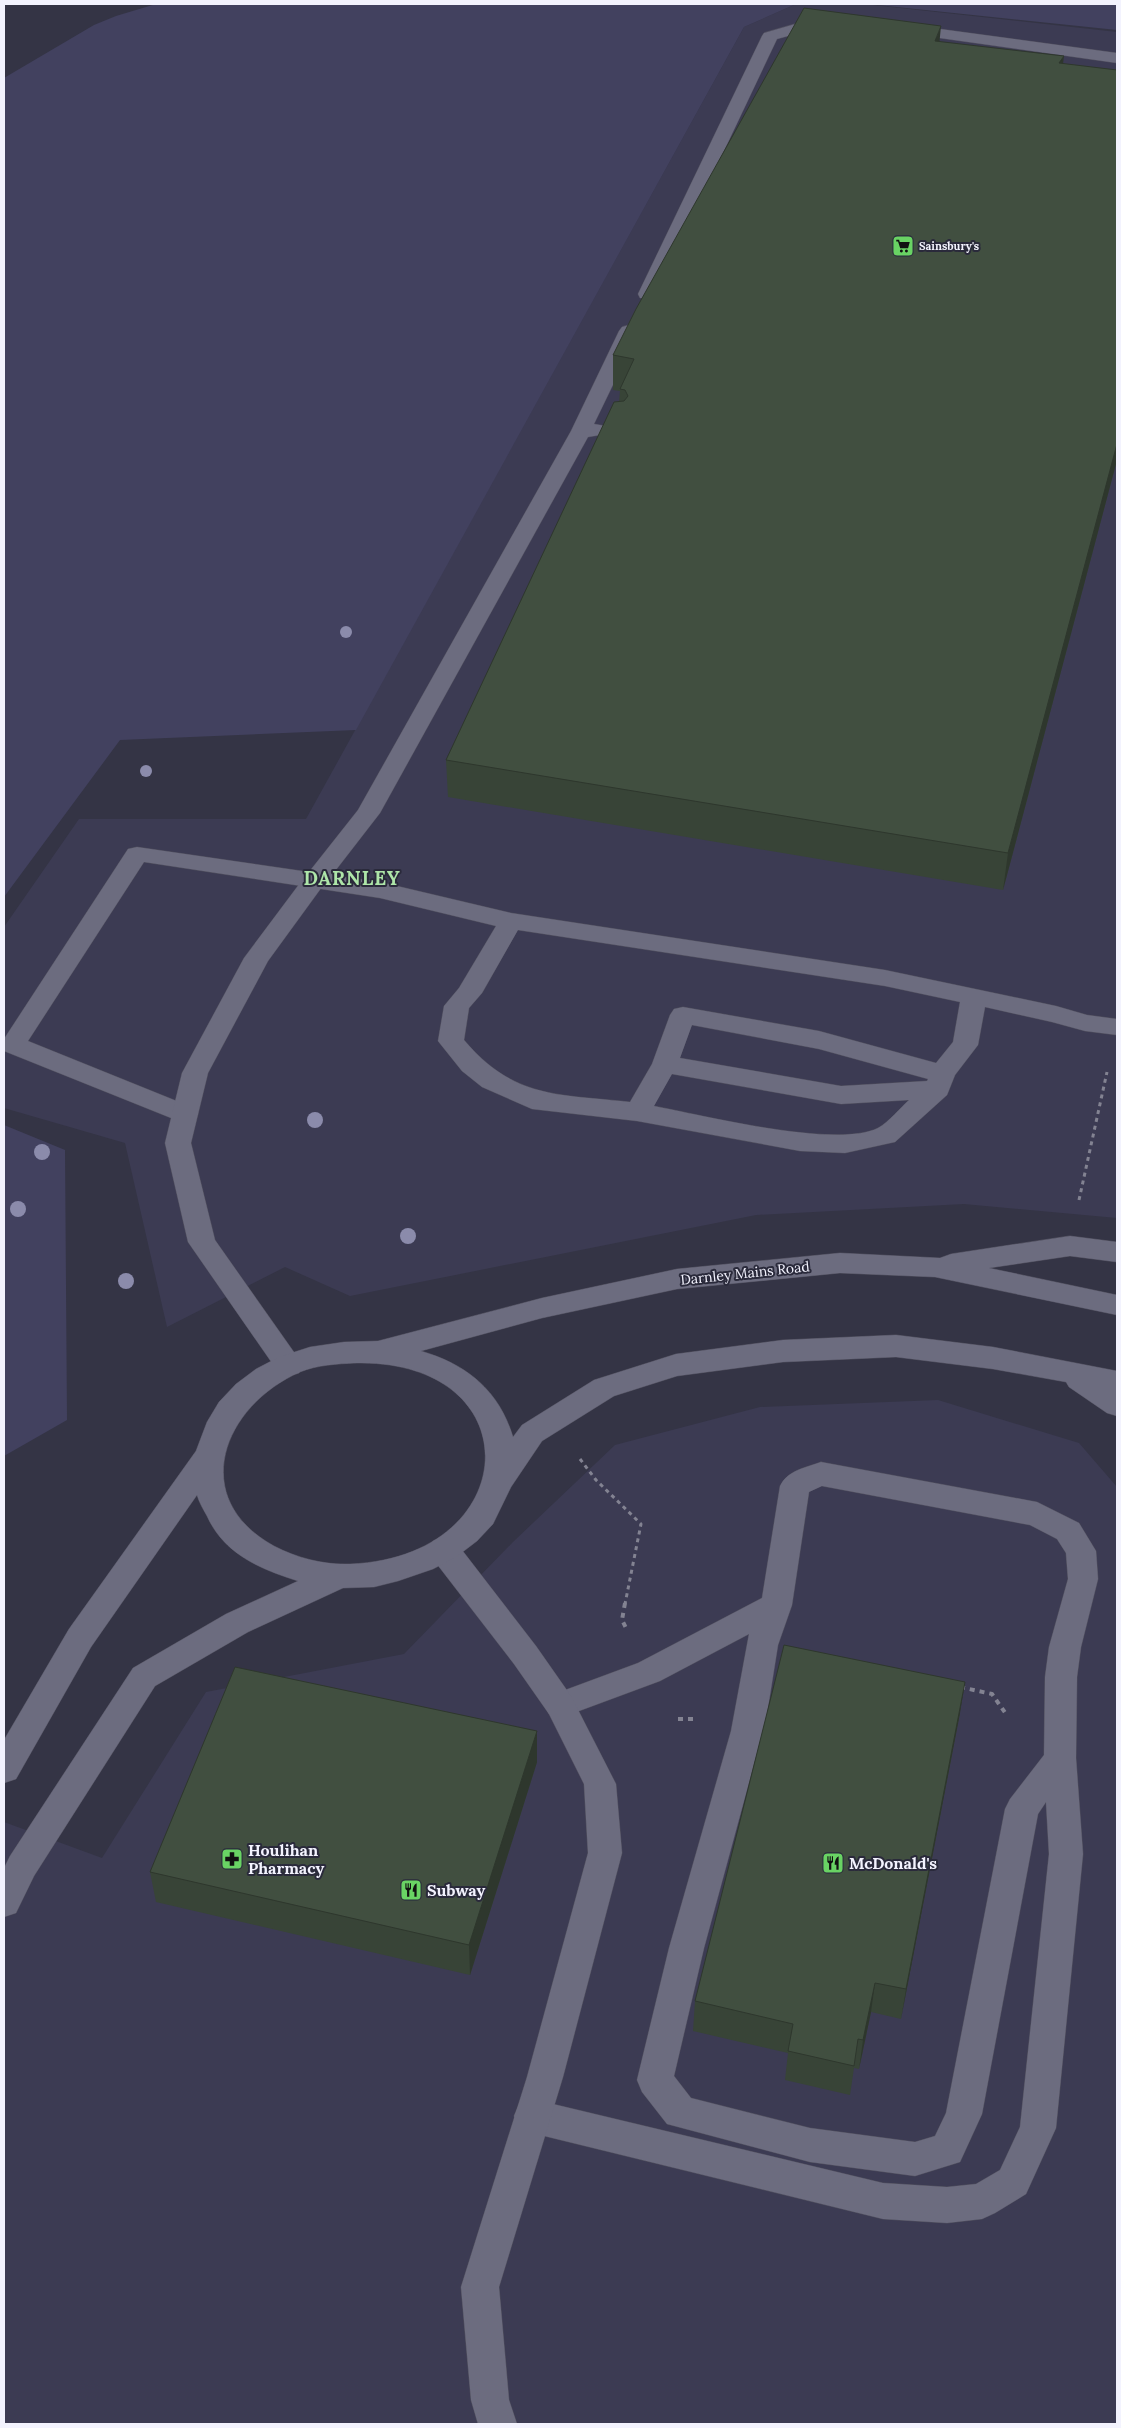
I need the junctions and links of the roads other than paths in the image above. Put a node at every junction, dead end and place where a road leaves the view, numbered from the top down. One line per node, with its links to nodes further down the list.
1 (846, 24): 5 (street)
2 (884, 26): 3 (street)
3 (1117, 58)
4 (616, 430): 5 (street)
5 (581, 431): 6 (street)
6 (315, 880): 7 (street); 13 (street); 13 (street)
7 (511, 921): 8 (street); 12 (street)
8 (974, 997): 9 (street); 11 (street)
9 (1116, 1027)
10 (665, 1064): 11 (street); 11 (street); 12 (street)
11 (940, 1081): 12 (street)
12 (637, 1112)
13 (185, 1114): 18 (street)
14 (1117, 1252): 15 (street)
15 (935, 1267): 16 (street, Darnley Mains Road); 17 (street, Darnley Mains Road)
16 (1117, 1305)
17 (378, 1352): 18 (street); 23 (street)
18 (289, 1365): 22 (street)
19 (1066, 1371): 20 (street); 21 (street); 23 (street)
20 (1117, 1382)
21 (1117, 1405)
22 (207, 1458): 25 (street); 29 (street)
23 (498, 1482): 24 (street)
24 (444, 1550): 25 (street); 27 (street)
25 (338, 1577): 30 (street)
26 (776, 1605): 27 (street); 28 (street); 28 (street)
27 (560, 1705): 31 (street)
28 (1060, 1758): 31 (street)
29 (4, 1769)
30 (4, 1902)
31 (532, 2116): 32 (street)
32 (498, 2424)

